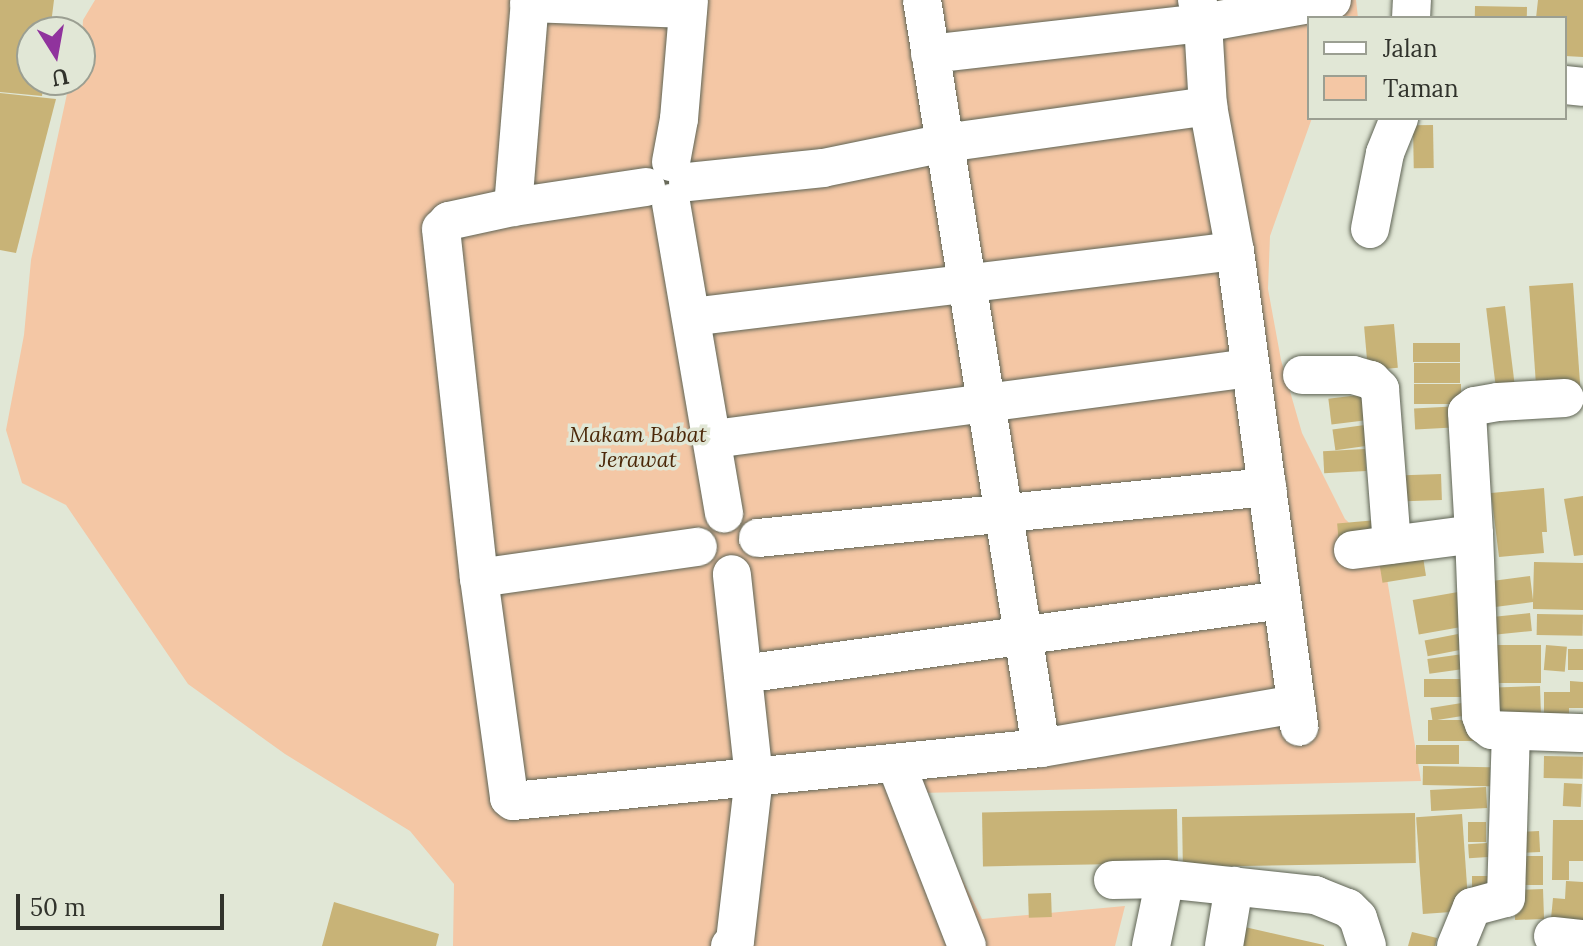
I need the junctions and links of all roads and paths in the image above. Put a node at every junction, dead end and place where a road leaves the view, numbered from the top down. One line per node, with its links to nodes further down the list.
1 (922, 0): 6 (street)
2 (1332, 0): 5 (street)
3 (530, 1): 4 (street); 11 (street)
4 (689, 5): 10 (street)
5 (1200, 11): 6 (street); 7 (street)
6 (930, 54): 9 (street)
7 (1208, 106): 9 (street); 13 (street)
8 (1398, 120): 12 (street)
9 (945, 143): 10 (street); 14 (street)
10 (669, 183): 11 (street); 15 (street)
11 (513, 207): 30 (street)
12 (1370, 229)
13 (1235, 251): 14 (street); 16 (street)
14 (967, 284): 15 (street); 19 (street)
15 (691, 317): 20 (street)
16 (1250, 368): 19 (street); 21 (street)
17 (1302, 375): 26 (street)
18 (1565, 398): 24 (street)
19 (986, 403): 20 (street); 23 (street)
20 (714, 439): 22 (street)
21 (1267, 487): 23 (street); 31 (street)
22 (724, 514): 25 (street); 27 (street)
23 (1004, 514): 25 (street); 32 (street)
24 (1474, 534): 26 (street); 34 (street)
25 (758, 538): 29 (street)
26 (1392, 545): 28 (street)
27 (698, 547): 29 (street); 30 (street)
28 (1353, 550)
29 (732, 574): 33 (street)
30 (479, 578): 38 (street)
31 (1282, 600): 32 (street); 36 (street)
32 (1023, 636): 33 (street); 36 (street)
33 (743, 674): 38 (street)
34 (1511, 731): 35 (street); 47 (street)
35 (1583, 733)
36 (1041, 748): 37 (street)
37 (896, 764): 38 (street); 43 (street)
38 (754, 778): 42 (street)
39 (1165, 879): 40 (street); 41 (street); 44 (street)
40 (1113, 880)
41 (1234, 886): 45 (street); 46 (street)
42 (740, 944)
43 (967, 946)
44 (1151, 946)
45 (1224, 946)
46 (1367, 946)
47 (1456, 946)

